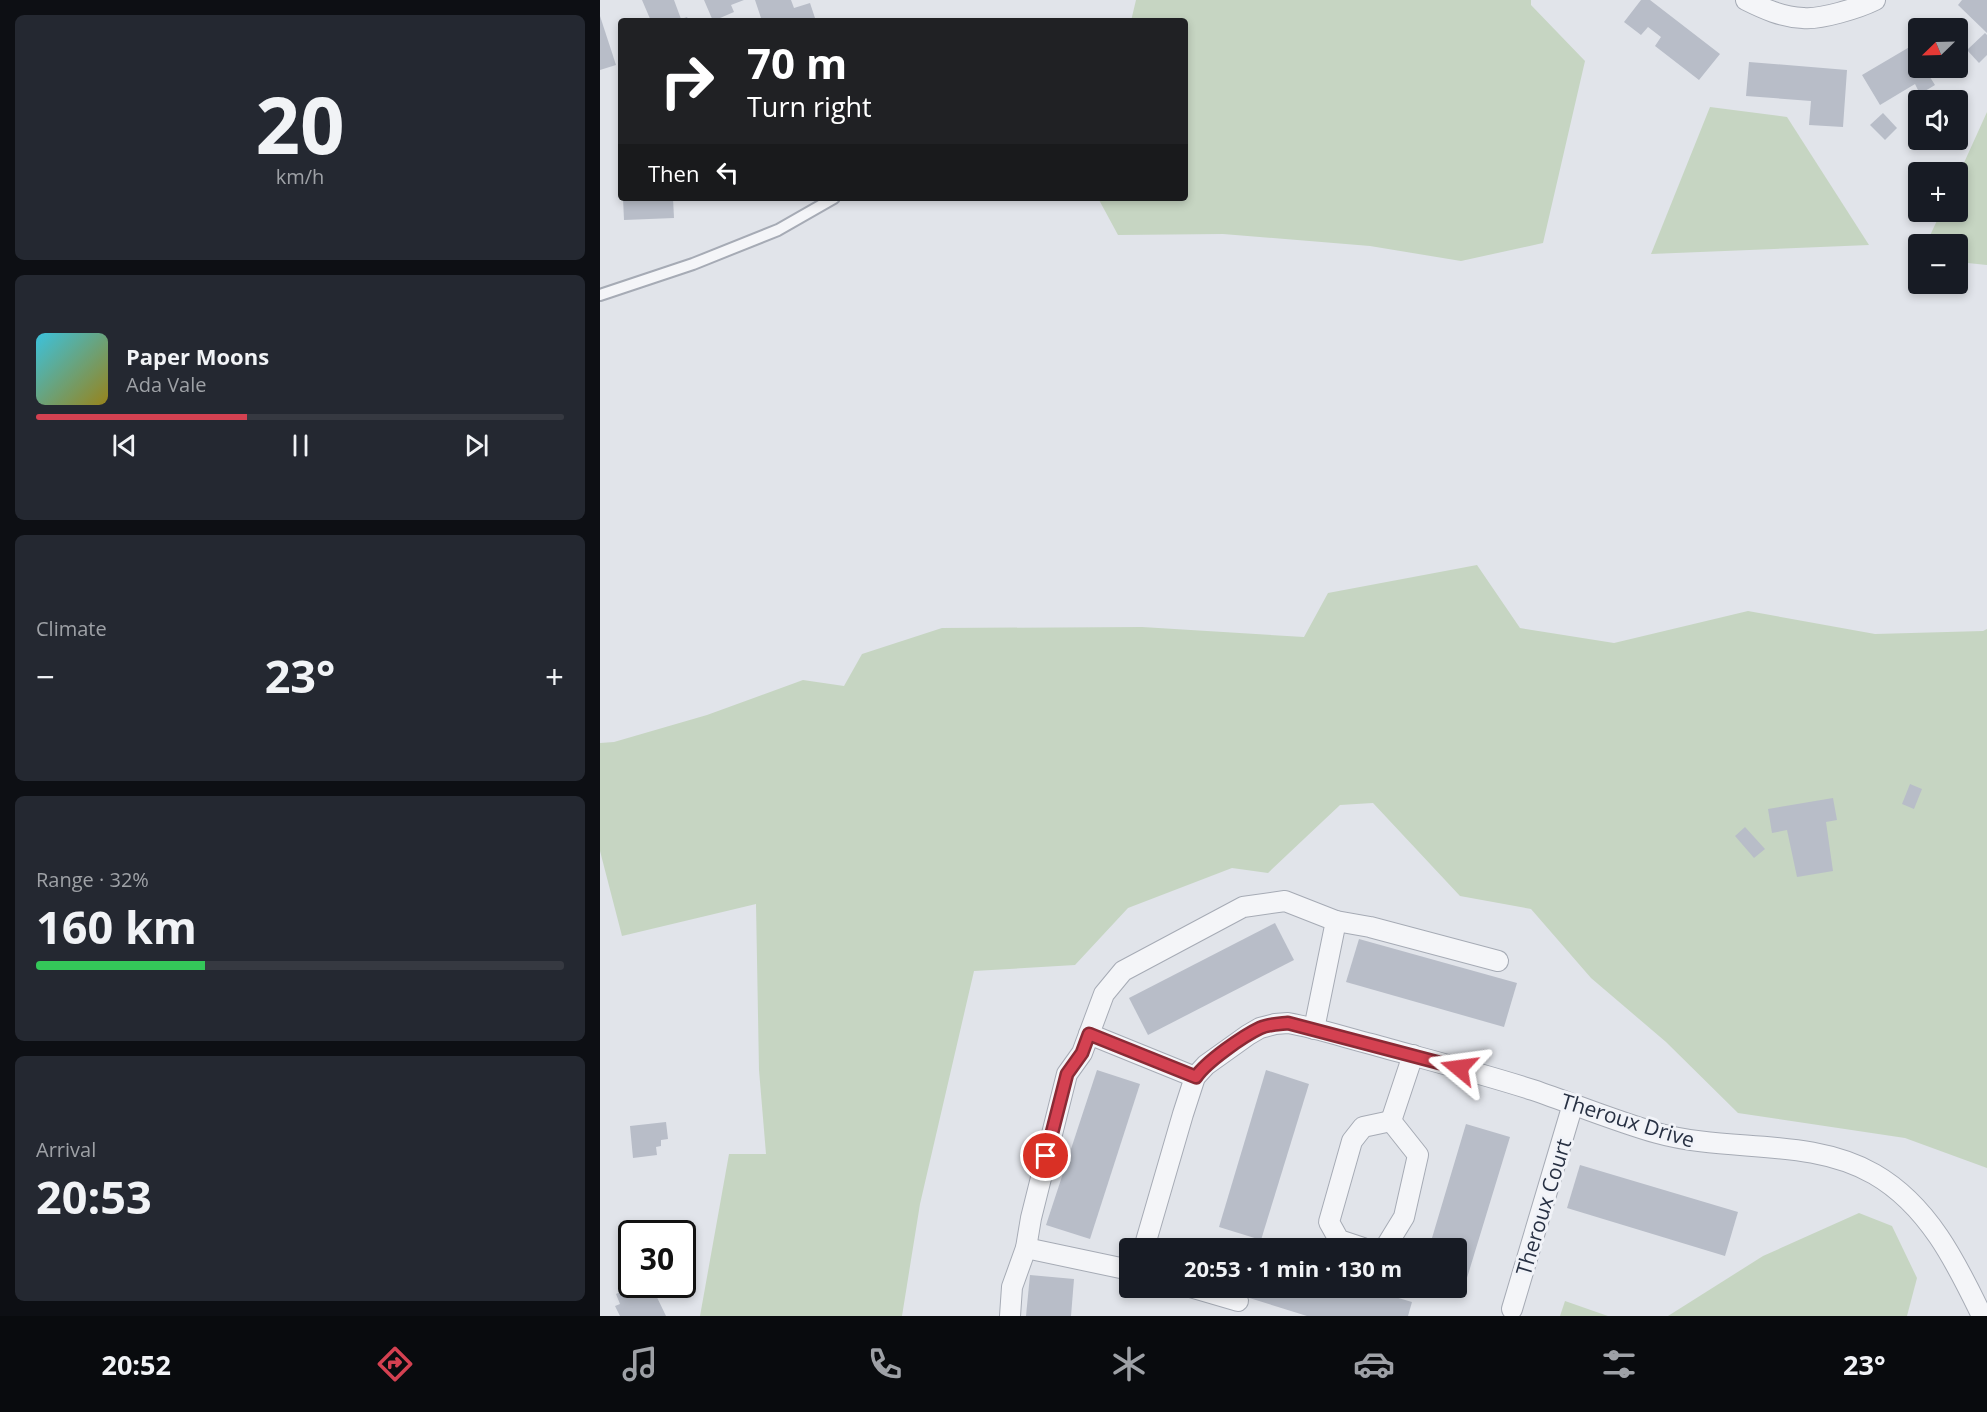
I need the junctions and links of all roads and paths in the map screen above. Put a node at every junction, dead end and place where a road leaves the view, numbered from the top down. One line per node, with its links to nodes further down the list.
1 (1746, 0): 2 (street)
2 (1875, 0)
3 (829, 201): 4 (lane)
4 (600, 295)
5 (1336, 921): 6 (street); 7 (street); 8 (street)
6 (1498, 962)
7 (1314, 1029): 9 (street, Theroux Drive); 10 (street, Theroux Drive)
8 (1089, 1034): 10 (street); 16 (street)
9 (1413, 1055): 11 (street, Theroux Drive); 12 (street)
10 (1196, 1077): 13 (street, Theroux Drive)
11 (1573, 1104): 20 (street, Theroux Court); 22 (street, Theroux Drive)
12 (1391, 1121): 14 (street); 15 (street)
13 (1147, 1238)
14 (1339, 1238)
15 (1391, 1238)
16 (1026, 1248): 17 (street); 21 (street)
17 (1119, 1268)
18 (1228, 1298): 19 (street)
19 (1238, 1301)
20 (1512, 1309)
21 (1010, 1316)
22 (1982, 1316)

